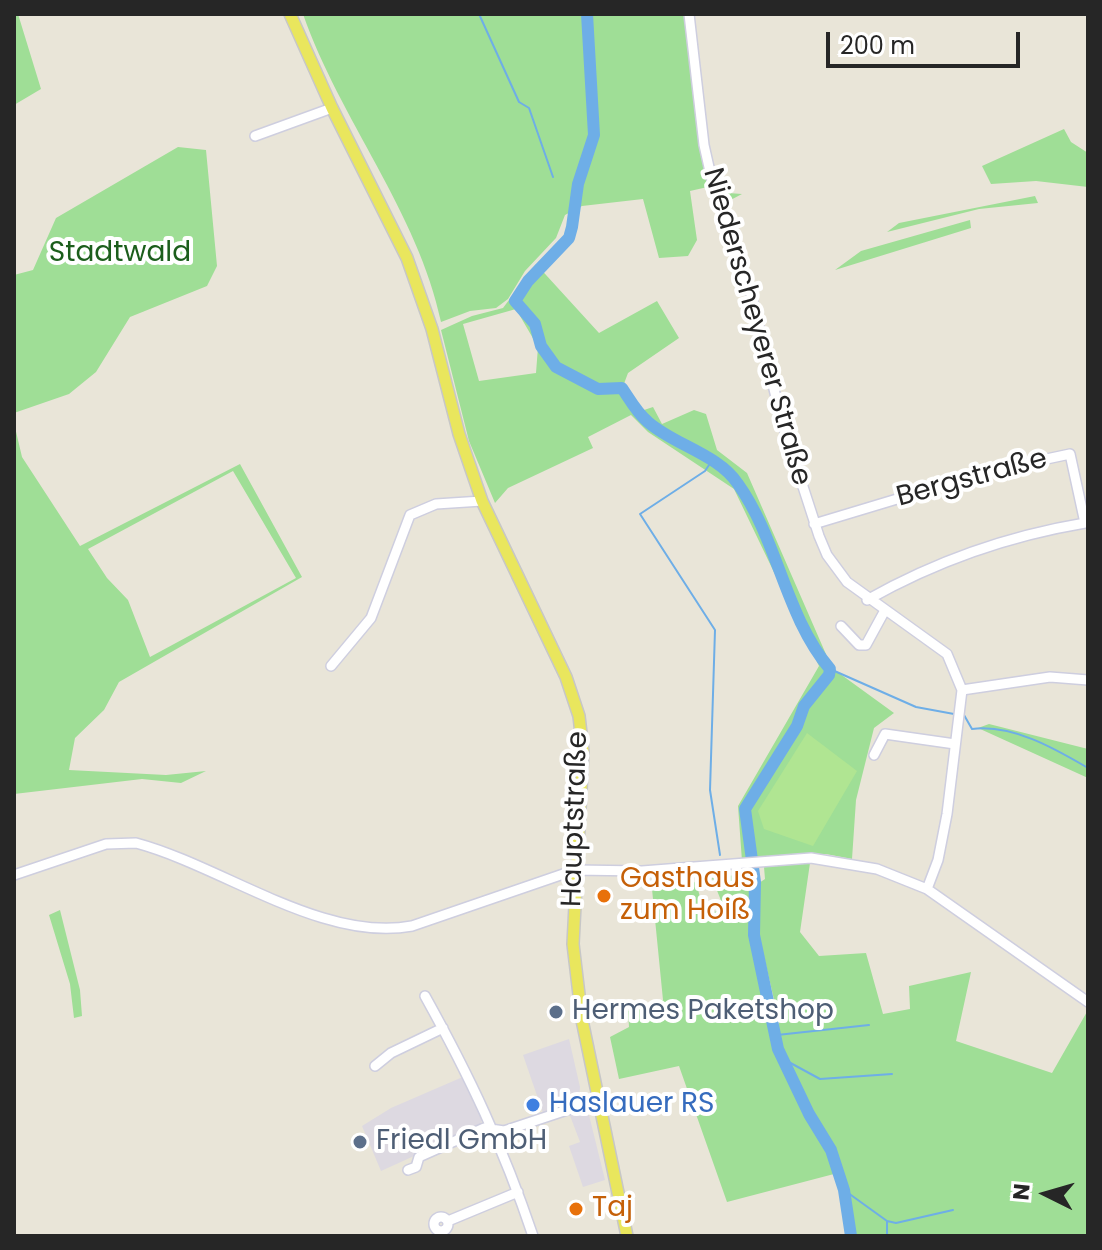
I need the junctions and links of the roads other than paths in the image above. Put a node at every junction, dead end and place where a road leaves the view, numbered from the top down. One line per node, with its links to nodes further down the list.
1 (290, 14): 3 (main road, Hauptstraße)
2 (689, 14): 6 (street, Niederscheyerer Straße)
3 (332, 108): 4 (street); 5 (main road, Hauptstraße)
4 (255, 136)
5 (482, 501): 10 (street); 15 (main road, Hauptstraße)
6 (814, 524): 7 (street, Niederscheyerer Straße); 7 (street, Bergstraße)
7 (867, 600): 8 (street, Niederscheyerer Straße)
8 (884, 612): 9 (street); 12 (street, Niederscheyerer Straße)
9 (841, 626)
10 (331, 666)
11 (1088, 680): 12 (street)
12 (962, 690): 13 (street)
13 (955, 744): 14 (street); 17 (street)
14 (874, 755)
15 (575, 870): 16 (street); 17 (street); 22 (main road, Hauptstraße)
16 (14, 875)
17 (927, 889): 19 (street)
18 (425, 996): 20 (street)
19 (1088, 1002)
20 (443, 1028): 21 (street); 23 (street)
21 (375, 1066)
22 (597, 1100): 23 (street); 28 (main road, Hauptstraße)
23 (495, 1130): 24 (street); 25 (street)
24 (408, 1170)
25 (518, 1192): 26 (street); 27 (street)
26 (448, 1221)
27 (533, 1236)
28 (627, 1236)

